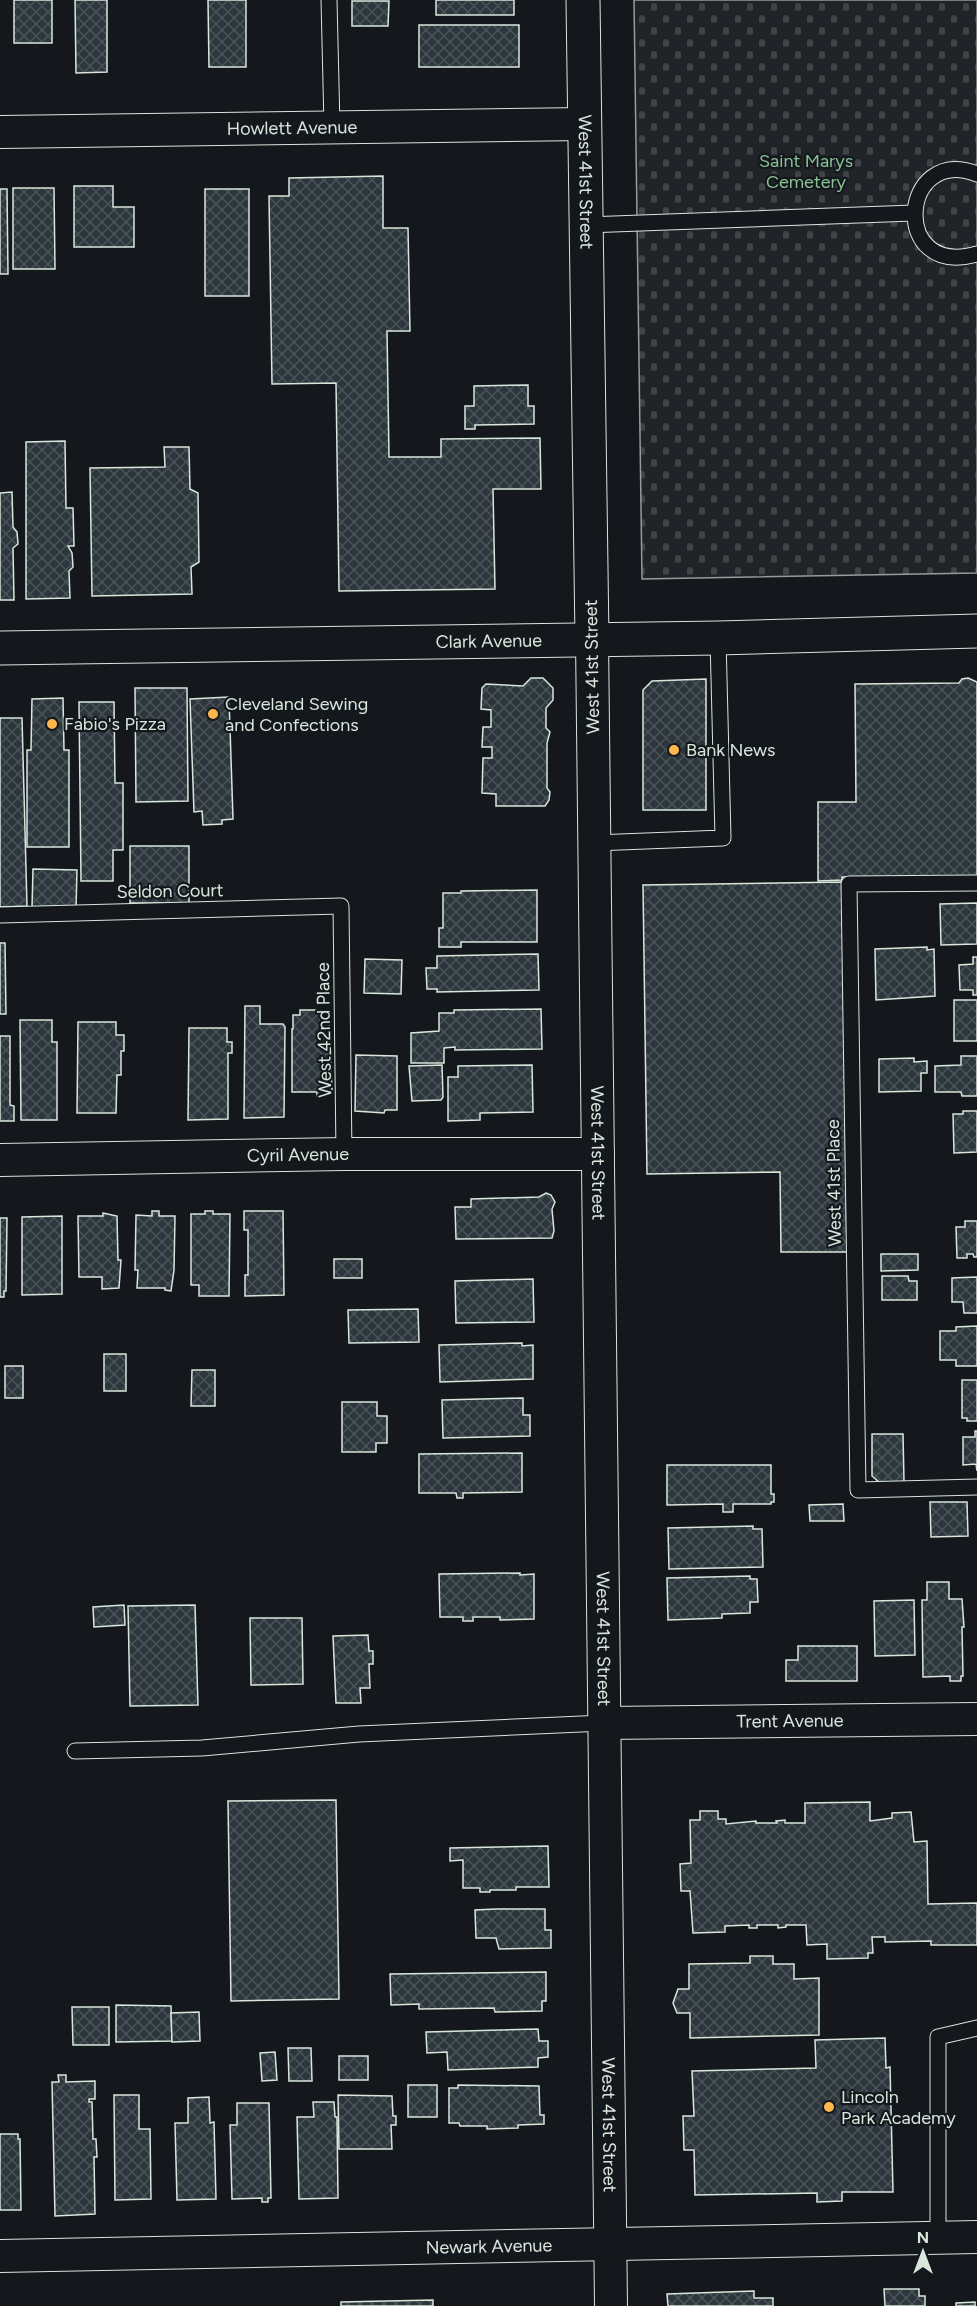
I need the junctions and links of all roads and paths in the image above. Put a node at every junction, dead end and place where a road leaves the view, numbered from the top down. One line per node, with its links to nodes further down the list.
1 (329, 0): 4 (lane)
2 (583, 0): 3 (street, West 41st Street)
3 (584, 124): 4 (street, Howlett Avenue); 8 (street, West 41st Street)
4 (332, 126): 5 (street, Howlett Avenue)
5 (0, 132)
6 (977, 174): 7 (lane)
7 (914, 213): 8 (lane); 9 (lane)
8 (586, 225): 12 (street, West 41st Street)
9 (977, 254)
10 (977, 631): 11 (street, Clark Avenue)
11 (718, 638): 12 (street, Clark Avenue); 14 (lane)
12 (592, 639): 13 (street, Clark Avenue); 14 (street, West 41st Street)
13 (0, 648)
14 (594, 843): 19 (street, West 41st Street)
15 (977, 883): 21 (lane, West 41st Place)
16 (341, 906): 17 (lane, Seldon Court); 18 (lane, West 42nd Place)
17 (0, 915)
18 (344, 1154): 19 (street, Cyril Avenue); 20 (street, Cyril Avenue)
19 (598, 1154): 23 (street, West 41st Street)
20 (0, 1160)
21 (977, 1487)
22 (977, 1719): 23 (street, Trent Avenue)
23 (604, 1723): 24 (lane); 28 (street, West 41st Street)
24 (75, 1751)
25 (977, 2028): 26 (lane)
26 (938, 2238): 27 (street, Newark Avenue); 28 (street, Newark Avenue)
27 (977, 2238)
28 (610, 2245): 29 (street, Newark Avenue); 30 (street, West 41st Street)
29 (0, 2256)
30 (611, 2306)

